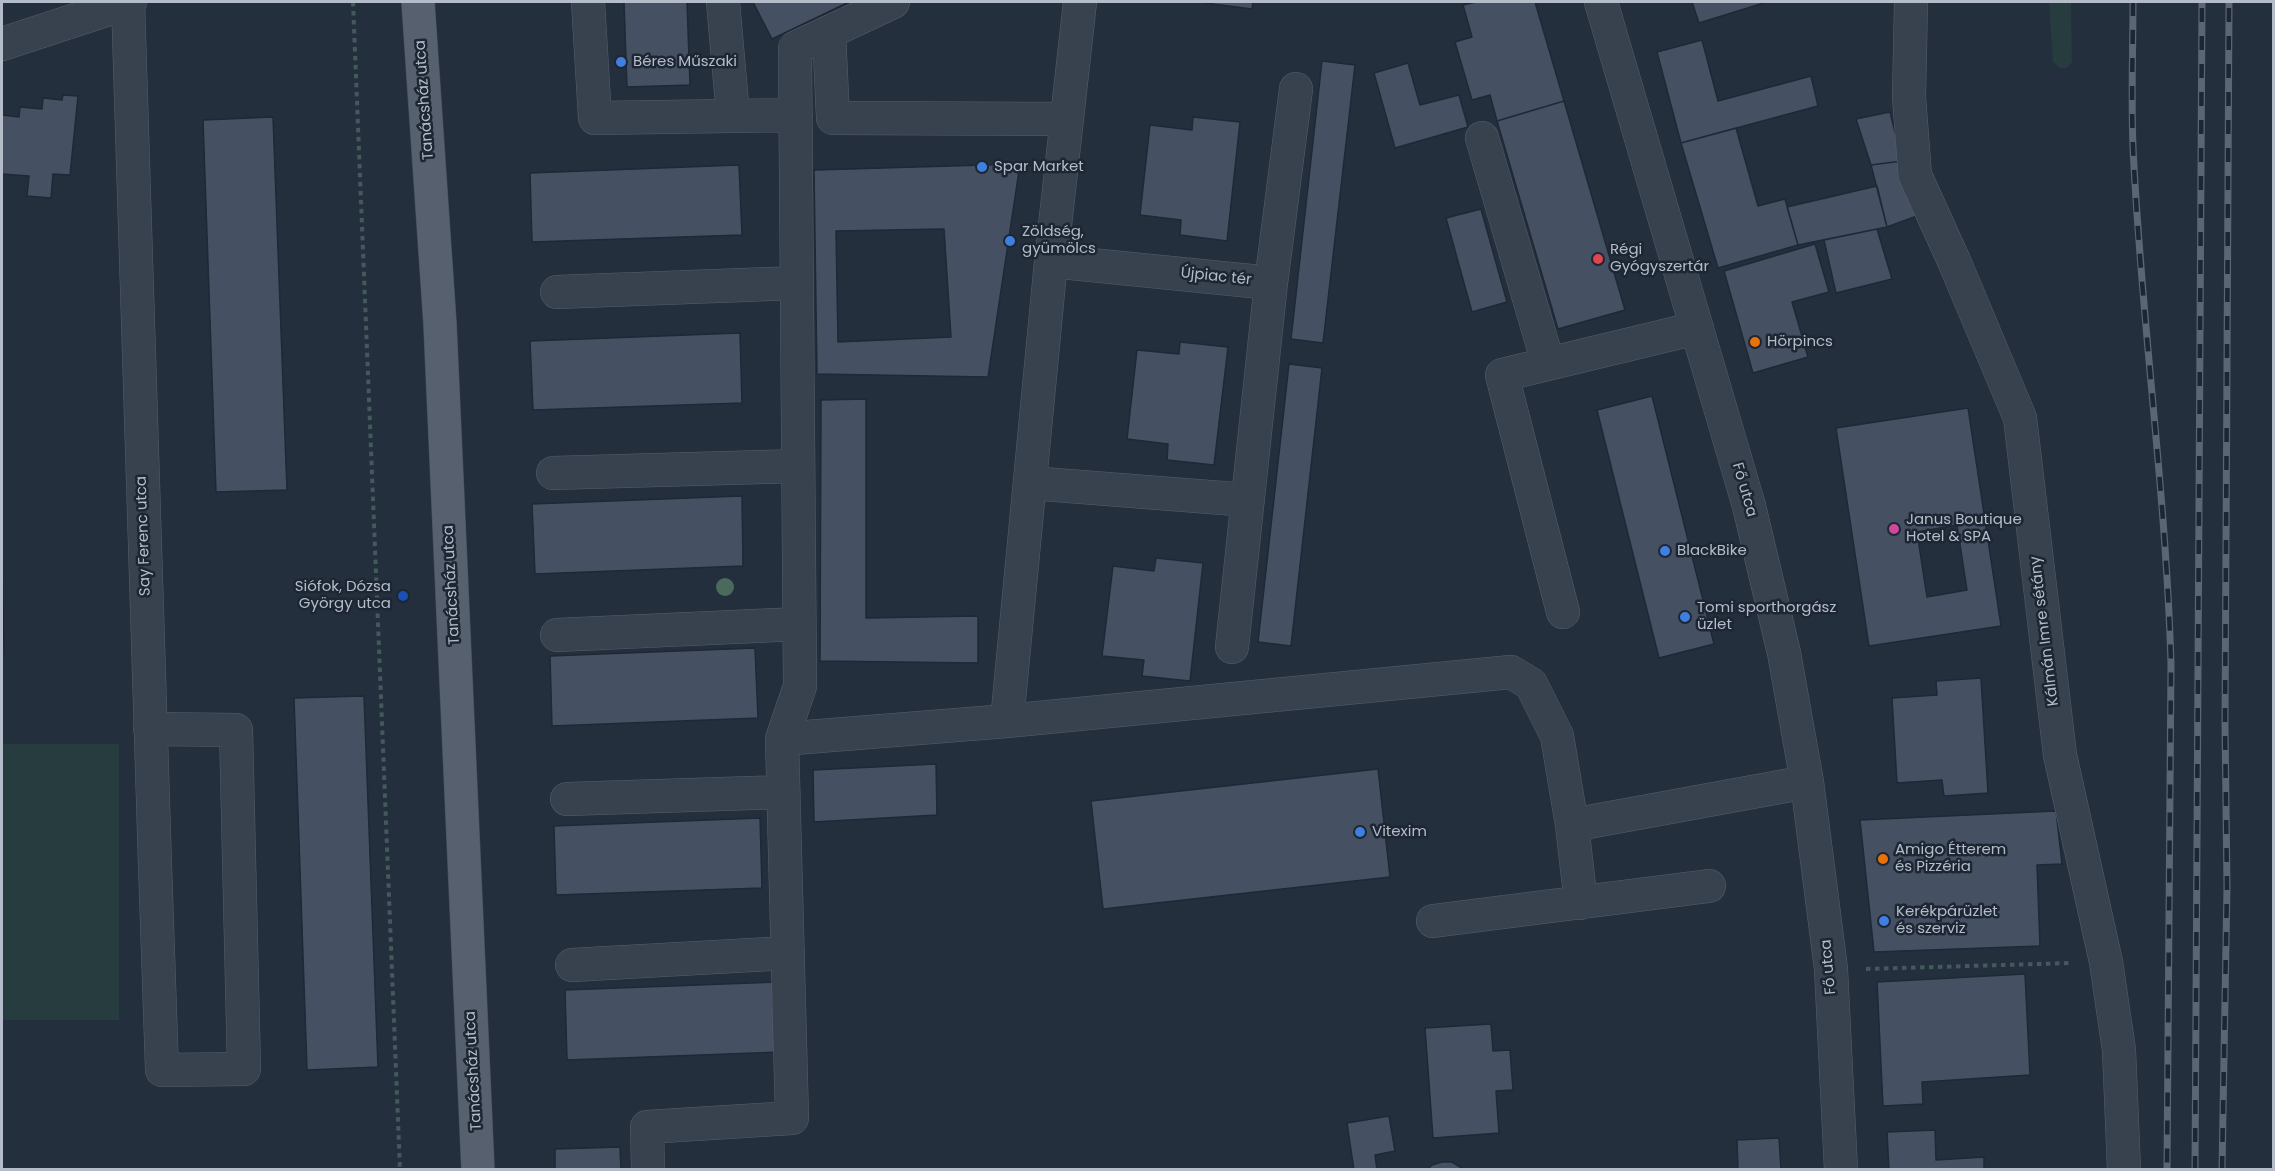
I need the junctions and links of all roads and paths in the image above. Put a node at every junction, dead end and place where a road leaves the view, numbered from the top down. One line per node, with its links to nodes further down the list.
1 (129, 2): 11 (street); 32 (street, Say Ferenc utca)
2 (353, 2): 45 (path)
3 (418, 2): 46 (main road, Tanácsház utca)
4 (588, 2): 13 (street)
5 (723, 2): 13 (street)
6 (893, 2): 10 (street)
7 (1080, 2): 15 (street)
8 (1601, 2): 21 (street, Fő utca)
9 (1911, 2): 42 (street, Kálmán Imre sétány)
10 (829, 32): 14 (street); 15 (street)
11 (2, 44)
12 (1296, 89): 19 (street)
13 (733, 115): 14 (street)
14 (796, 115): 18 (street)
15 (1066, 119): 17 (street)
16 (1482, 138): 22 (street)
17 (1051, 261): 19 (street, Újpiac tér); 25 (street)
18 (797, 283): 20 (street); 23 (street)
19 (1271, 283): 26 (street, Újpiac tér)
20 (557, 292)
21 (1697, 328): 22 (street); 34 (street, Fő utca)
22 (1548, 363): 27 (street)
23 (798, 466): 24 (street); 28 (street)
24 (553, 474)
25 (1030, 483): 26 (street); 31 (street)
26 (1248, 500): 30 (street, Újpiac tér)
27 (1563, 612)
28 (799, 624): 29 (street); 33 (street)
29 (557, 635)
30 (1232, 647)
31 (1007, 721): 33 (street); 37 (street)
32 (150, 729): 32 (street, Say Ferenc utca)
33 (782, 739): 35 (street)
34 (1808, 782): 37 (street); 44 (street, Fő utca)
35 (783, 792): 36 (street); 41 (street)
36 (567, 799)
37 (1572, 825): 39 (street)
38 (1709, 886): 39 (street)
39 (1581, 903): 40 (street)
40 (1433, 921)
41 (788, 953): 43 (street); 47 (street)
42 (2106, 963): 44 (path); 49 (street, Kálmán Imre sétány)
43 (572, 965)
44 (1831, 969): 48 (street, Fő utca)
45 (400, 1170)
46 (478, 1170)
47 (648, 1170)
48 (1840, 1170)
49 (2124, 1170)

